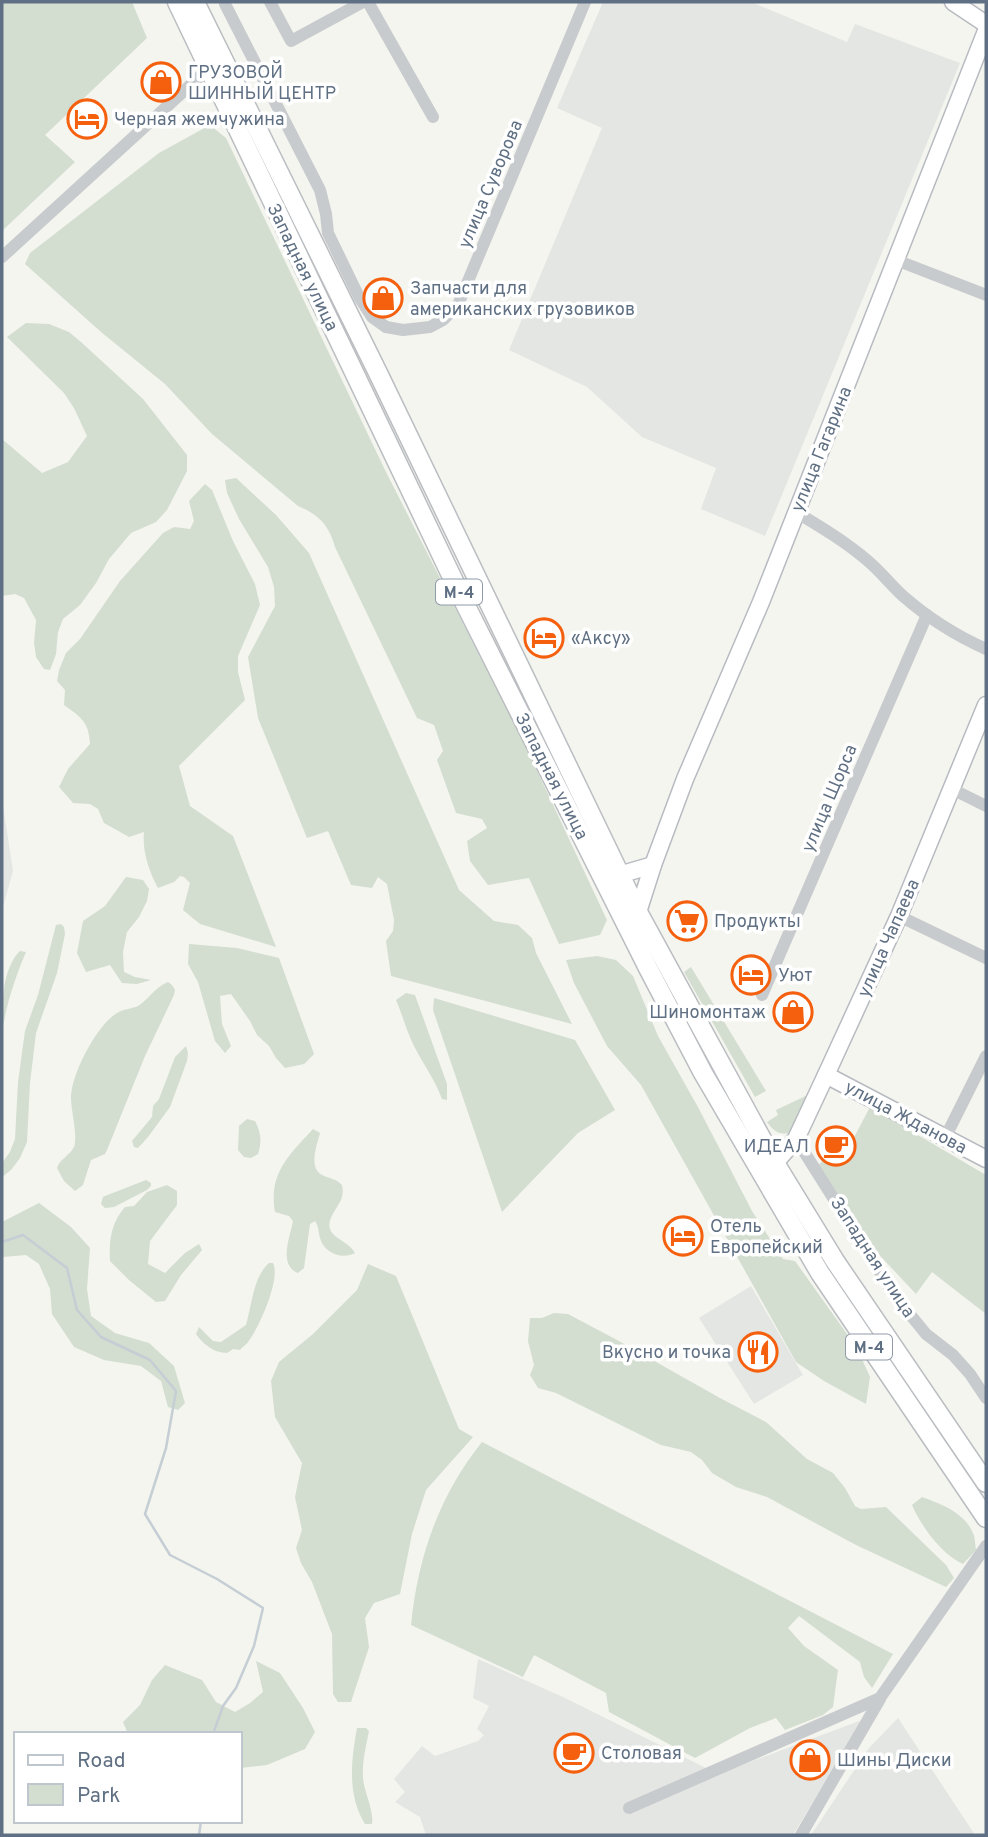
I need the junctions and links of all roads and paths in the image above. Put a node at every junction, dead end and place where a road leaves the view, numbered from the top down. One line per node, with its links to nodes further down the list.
1 (177, 2): 13 (main road, Западная улица / М-4)
2 (270, 2): 3 (street)
3 (363, 2)
4 (368, 2): 14 (street)
5 (585, 2): 8 (street, улица Суворова)
6 (953, 2): 11 (street)
7 (968, 2): 10 (street)
8 (227, 3): 9 (street)
9 (199, 10): 25 (main road, Западная улица / М-4)
10 (986, 14)
11 (986, 24)
12 (986, 31): 16 (street, улица Гагарина)
13 (208, 69): 15 (street); 38 (main road, Западная улица / М-4)
14 (433, 117)
15 (2, 257)
16 (896, 260): 17 (street); 18 (street, улица Гагарина)
17 (986, 295)
18 (796, 512): 19 (street); 24 (street, улица Гагарина)
19 (927, 615): 20 (street); 29 (street, улица Щорса)
20 (986, 649)
21 (986, 705): 22 (street, улица Чапаева)
22 (952, 789): 23 (street); 27 (street, улица Чапаева)
23 (986, 806)
24 (653, 864): 25 (street); 26 (street, улица Гагарина)
25 (619, 875): 26 (main road, Западная улица / М-4)
26 (638, 912): 35 (main road, Западная улица / М-4)
27 (899, 916): 28 (street); 31 (street, улица Чапаева)
28 (986, 958)
29 (762, 995)
30 (986, 1056): 32 (street)
31 (826, 1074): 32 (street, улица Жданова); 33 (street, улица Чапаева)
32 (945, 1138): 34 (street, улица Жданова)
33 (796, 1139): 35 (street, улица Чапаева); 36 (street, Западная улица)
34 (986, 1159)
35 (775, 1163): 37 (main road, Западная улица / М-4)
36 (986, 1398)
37 (986, 1483)
38 (986, 1518)
39 (986, 1546): 40 (street)
40 (880, 1698): 41 (street); 42 (street)
41 (629, 1808)
42 (801, 1835)

